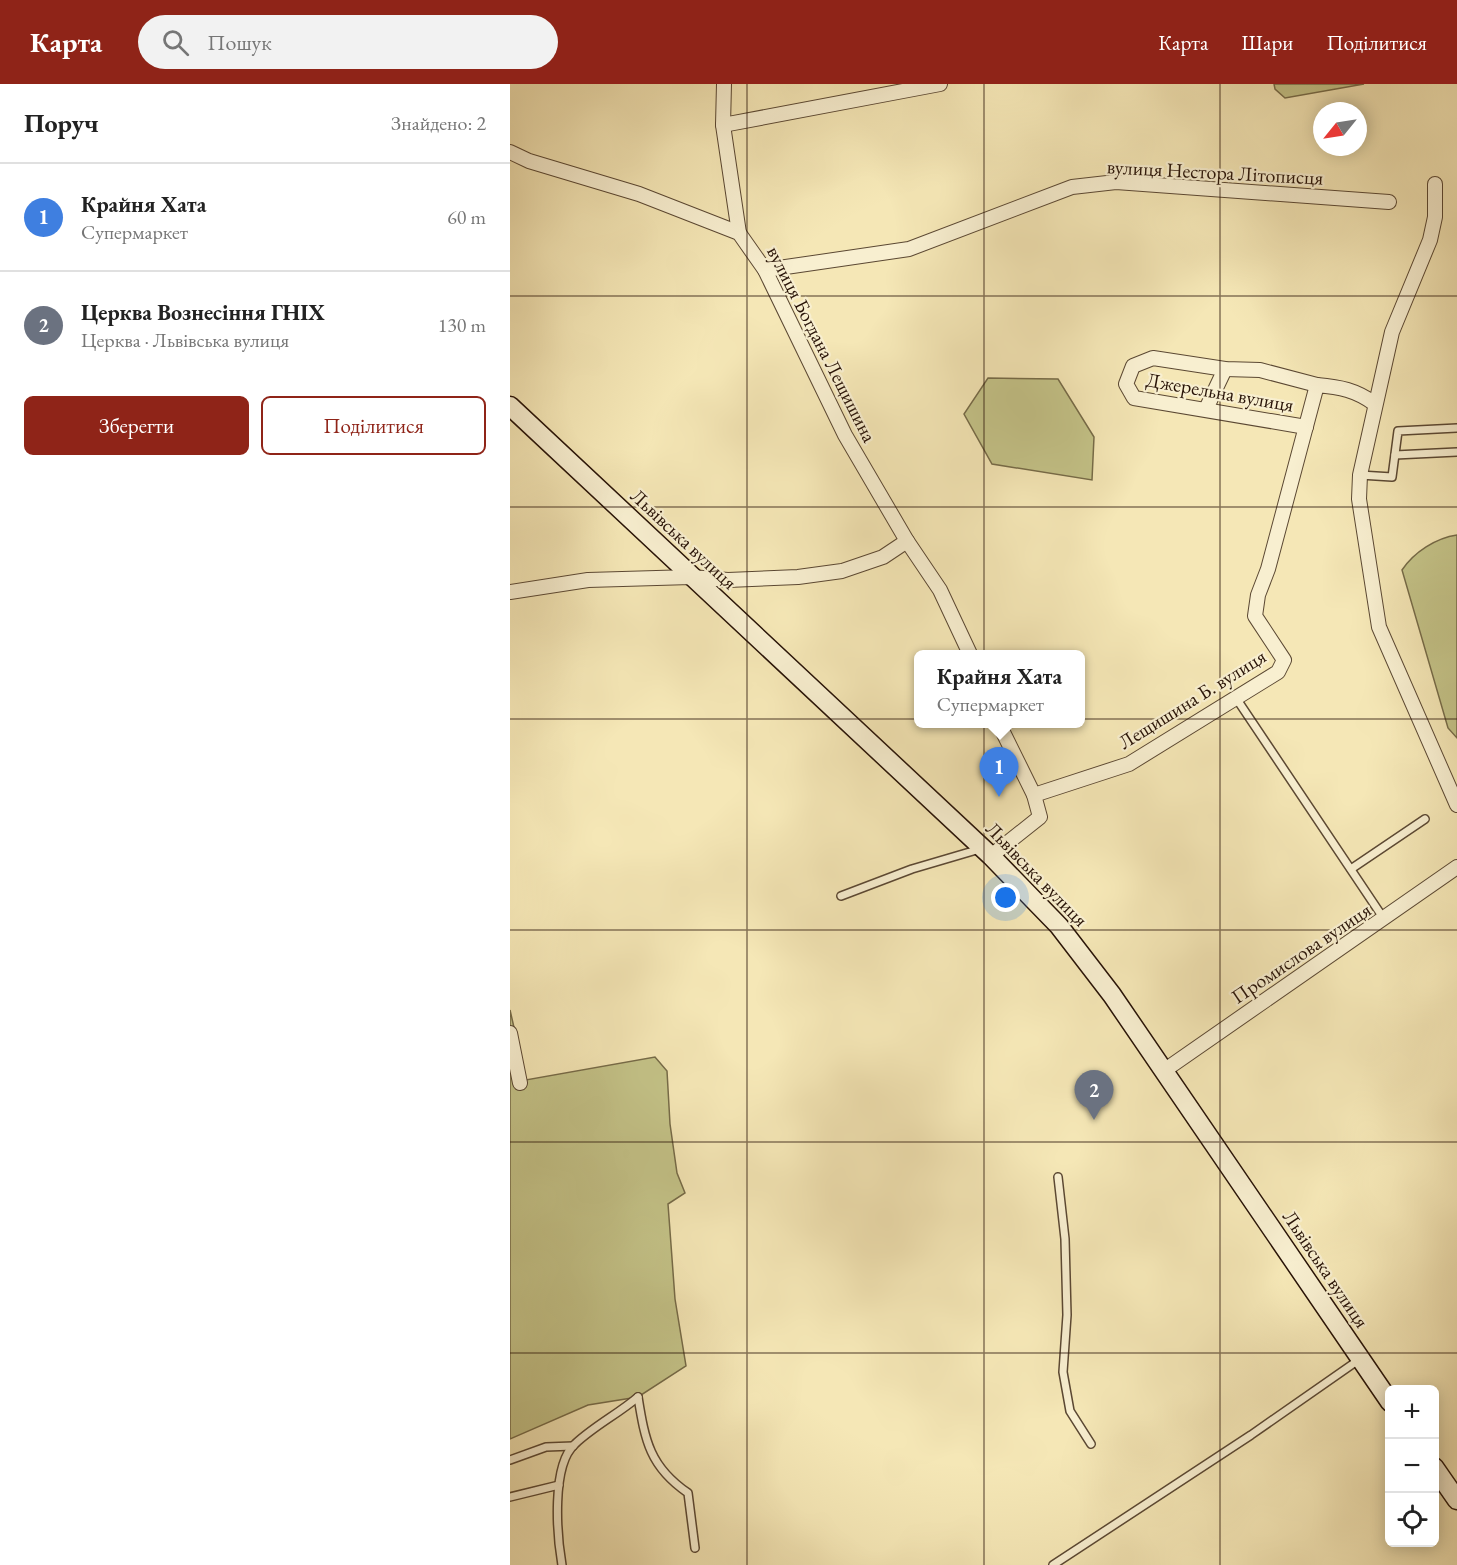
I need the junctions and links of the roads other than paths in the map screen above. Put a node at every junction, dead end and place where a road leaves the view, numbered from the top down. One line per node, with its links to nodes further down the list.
1 (724, 84): 3 (street)
2 (940, 84): 3 (street)
3 (723, 125): 7 (street)
4 (510, 152): 7 (street)
5 (1436, 184): 11 (street)
6 (1389, 202): 8 (street, вулиця Нестора Літописця)
7 (739, 233): 8 (street, вулиця Богдана Лещишина)
8 (765, 270): 19 (street, вулиця Богдана Лещишина)
9 (1225, 369): 10 (street, Джерельна вулиця); 13 (street); 13 (street, Джерельна вулиця)
10 (1317, 386): 11 (street, Джерельна вулиця); 14 (street, Джерельна вулиця)
11 (1374, 404): 18 (street)
12 (510, 406): 20 (main road, Львівська вулиця)
13 (1206, 410): 14 (street, Джерельна вулиця)
14 (1306, 427): 22 (street, Джерельна вулиця)
15 (1457, 428): 17 (lane)
16 (1457, 452): 17 (lane)
17 (1395, 455): 18 (lane)
18 (1360, 475): 27 (street)
19 (908, 541): 20 (street); 23 (street, вулиця Богдана Лещишина)
20 (691, 577): 21 (street); 29 (main road, Львівська вулиця)
21 (510, 592)
22 (1255, 616): 24 (street, Лещишина Б. вулиця)
23 (968, 650)
24 (1236, 698): 26 (street, Лещишина Б. вулиця); 31 (lane)
25 (1001, 728): 26 (street)
26 (1034, 795): 29 (street)
27 (1457, 805)
28 (1425, 819): 31 (lane)
29 (987, 852): 32 (lane); 35 (main road, Львівська вулиця)
30 (1457, 867): 33 (street, Промислова вулиця)
31 (1351, 869): 33 (lane)
32 (841, 896)
33 (1384, 919): 35 (street, Промислова вулиця)
34 (510, 1033): 36 (street)
35 (1165, 1070): 38 (main road, Львівська вулиця)
36 (520, 1083)
37 (1058, 1177): 40 (lane)
38 (1360, 1359): 39 (main road, Львівська вулиця); 49 (lane)
39 (1385, 1396)
40 (1091, 1444)
41 (573, 1446): 42 (lane); 44 (lane); 47 (lane)
42 (510, 1460)
43 (1439, 1474): 46 (main road)
44 (559, 1485): 45 (lane); 48 (lane)
45 (510, 1497)
46 (1457, 1500)
47 (695, 1548)
48 (562, 1565)
49 (1053, 1565)

